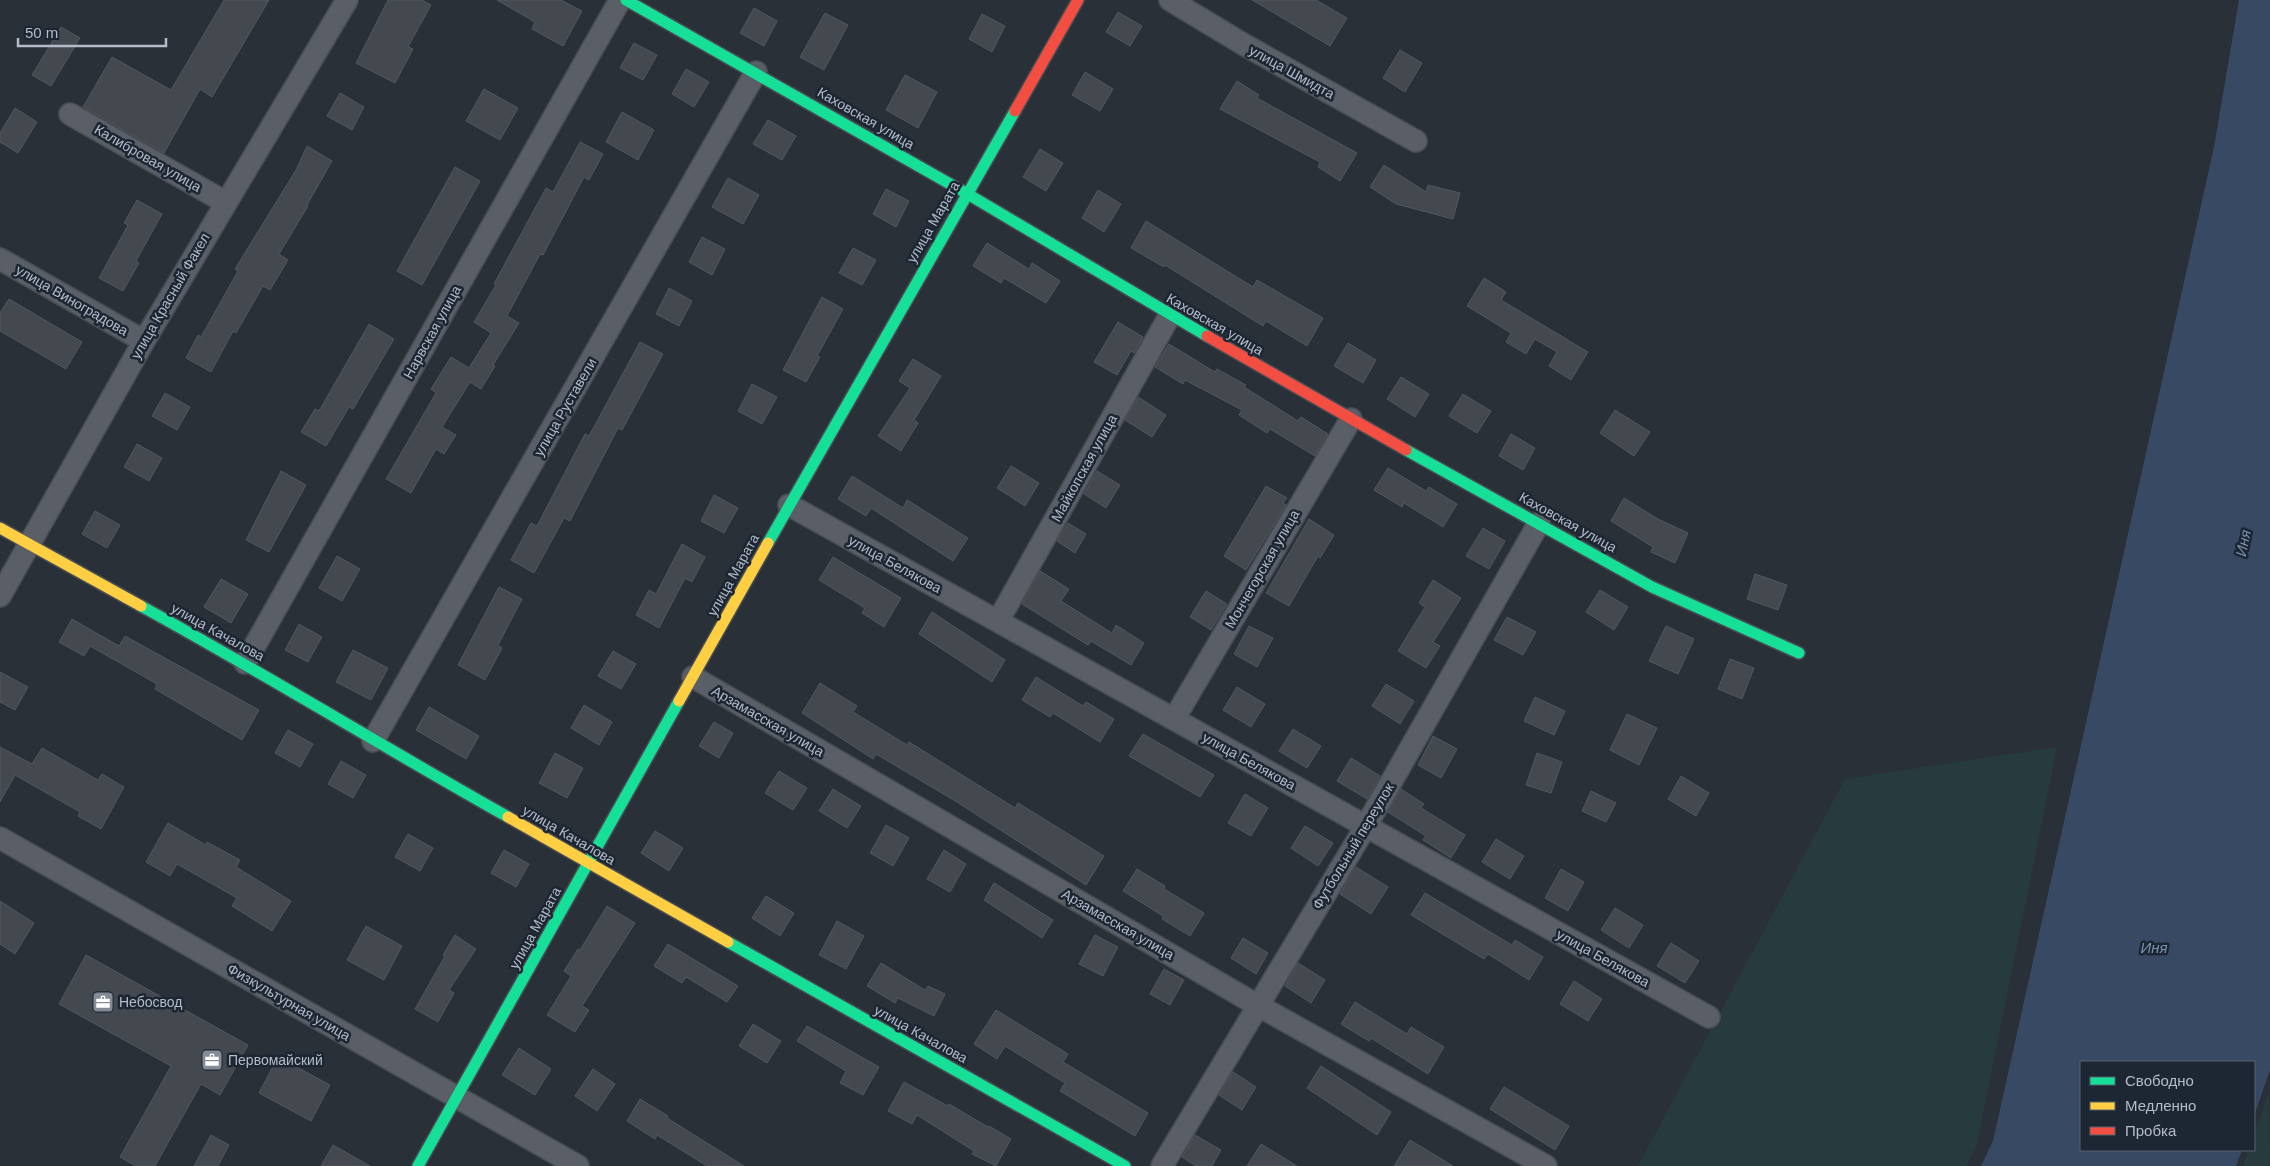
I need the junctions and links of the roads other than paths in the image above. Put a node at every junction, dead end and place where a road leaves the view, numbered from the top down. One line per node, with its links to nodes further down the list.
1 (347, 0): 10 (street, улица Красный Факел)
2 (620, 0): 22 (street, Нарвская улица)
3 (626, 0): 6 (street, Каховская улица)
4 (1078, 0): 9 (street, улица Марата)
5 (1170, 0): 8 (street, улица Шмидта)
6 (756, 72): 9 (street, Каховская улица); 25 (street, улица Руставели)
7 (70, 114): 10 (street, Калибровая улица)
8 (1416, 141)
9 (966, 193): 12 (street, Каховская улица); 15 (street, улица Марата)
10 (225, 202): 13 (street, улица Красный Факел)
11 (0, 259): 13 (street, улица Виноградова)
12 (1170, 315): 14 (street, Каховская улица); 20 (street, Майкопская улица)
13 (144, 341): 18 (street, улица Красный Факел)
14 (1351, 419): 16 (street, Каховская улица); 24 (street, Мончегорская улица)
15 (789, 505): 20 (street, улица Белякова); 23 (street, улица Марата)
16 (1539, 523): 21 (street, Каховская улица); 26 (street, Футбольный переулок)
17 (0, 528): 18 (street, улица Качалова)
18 (29, 545): 19 (street, улица Красный Факел); 22 (street, улица Качалова)
19 (0, 596)
20 (998, 621): 24 (street, улица Белякова)
21 (1799, 653)
22 (245, 664): 25 (street, улица Качалова)
23 (692, 677): 28 (street, улица Марата); 29 (street, Арзамасская улица)
24 (1174, 719): 26 (street, улица Белякова)
25 (373, 741): 28 (street, улица Качалова)
26 (1366, 826): 29 (street, Футбольный переулок); 30 (street, улица Белякова)
27 (0, 838): 31 (street, Физкультурная улица)
28 (588, 864): 31 (street, улица Марата); 34 (street, улица Качалова)
29 (1257, 1005): 35 (street, Футбольный переулок); 36 (street, Арзамасская улица)
30 (1709, 1017)
31 (457, 1098): 32 (street, улица Марата); 33 (street, Физкультурная улица)
32 (418, 1166)
33 (578, 1166)
34 (1124, 1166)
35 (1162, 1166)
36 (1546, 1166)

